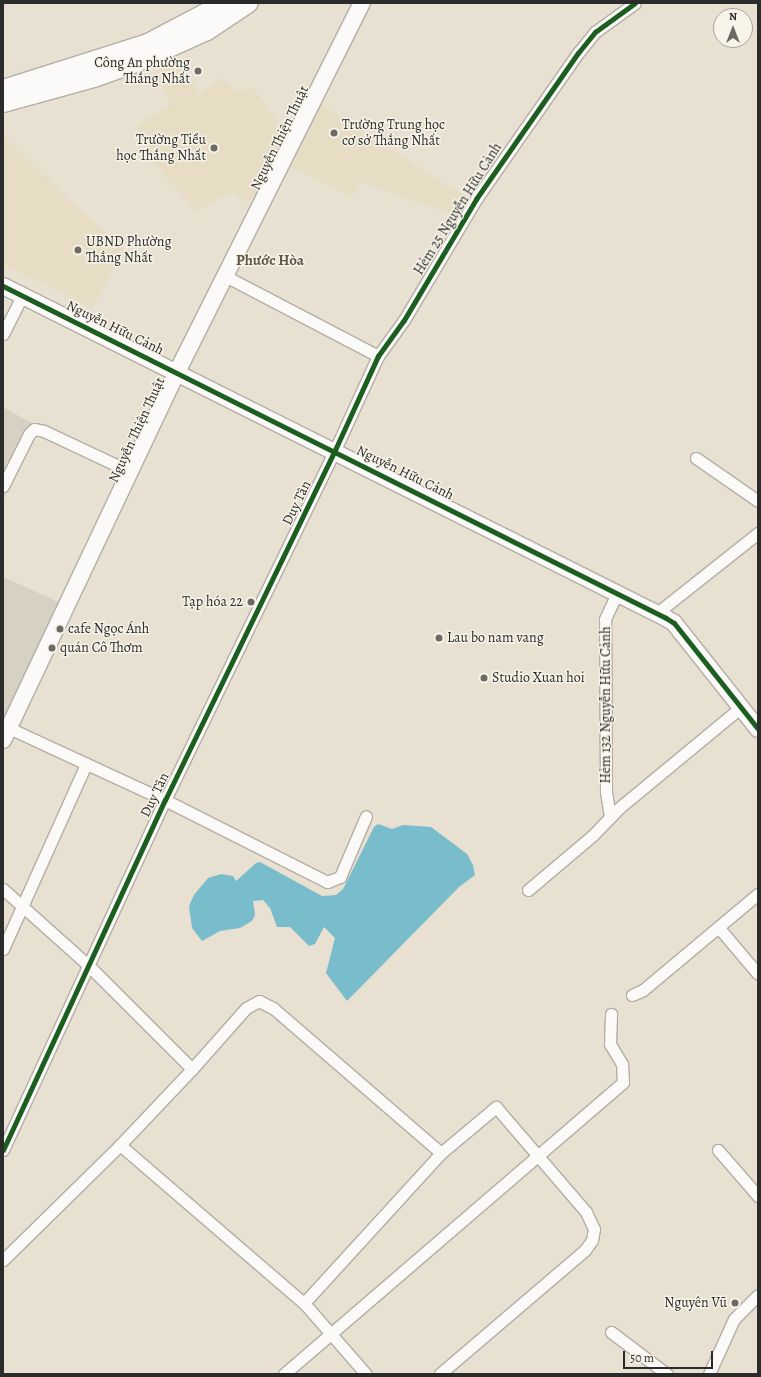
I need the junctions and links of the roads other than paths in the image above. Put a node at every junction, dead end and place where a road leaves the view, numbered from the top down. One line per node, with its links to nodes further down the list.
1 (224, 3): 5 (main road)
2 (249, 3): 5 (main road)
3 (362, 3): 8 (street, Nguyễn Thiện Thuật)
4 (635, 3): 12 (street, Hẻm 25 Nguyễn Hữu Cảnh)
5 (158, 46): 6 (main road); 7 (main road)
6 (3, 89)
7 (3, 103)
8 (225, 276): 12 (street); 13 (street, Nguyễn Thiện Thuật)
9 (3, 286): 10 (street, Nguyễn Hữu Cảnh)
10 (22, 296): 11 (street); 13 (street, Nguyễn Hữu Cảnh)
11 (3, 334)
12 (378, 356): 14 (street, Hẻm 25 Nguyễn Hữu Cảnh)
13 (177, 372): 14 (street, Nguyễn Hữu Cảnh); 16 (street, Nguyễn Thiện Thuật)
14 (334, 452): 20 (street, Nguyễn Hữu Cảnh); 26 (street, Duy Tân)
15 (696, 458): 18 (street)
16 (131, 472): 17 (street); 24 (street, Nguyễn Thiện Thuật)
17 (3, 486)
18 (758, 501)
19 (758, 533): 21 (street)
20 (616, 593): 21 (street, Nguyễn Hữu Cảnh); 28 (street, Hẻm 132 Nguyễn Hữu Cảnh)
21 (657, 614): 22 (street, Nguyễn Hữu Cảnh)
22 (740, 708): 23 (street, Nguyễn Hữu Cảnh); 28 (street)
23 (758, 729)
24 (6, 734): 25 (street)
25 (86, 764): 26 (street); 32 (street)
26 (165, 800): 27 (street); 35 (street, Duy Tân)
27 (366, 816)
28 (610, 817): 30 (street)
29 (3, 889): 32 (street)
30 (528, 890)
31 (758, 894): 33 (street)
32 (23, 907): 34 (street); 35 (street)
33 (719, 928): 36 (street); 37 (street)
34 (3, 949)
35 (88, 966): 39 (street); 41 (street, Duy Tân)
36 (758, 974)
37 (632, 995)
38 (611, 1014): 44 (street)
39 (192, 1069): 40 (street); 43 (street)
40 (120, 1145): 46 (street); 48 (street)
41 (3, 1150)
42 (718, 1150): 45 (street)
43 (441, 1154): 44 (street); 48 (street)
44 (536, 1157): 50 (street); 53 (street)
45 (758, 1196)
46 (3, 1260)
47 (758, 1295): 55 (street)
48 (304, 1303): 50 (street)
49 (611, 1332): 54 (street)
50 (331, 1334): 51 (street); 52 (street)
51 (284, 1374)
52 (366, 1374)
53 (440, 1374)
54 (667, 1374)
55 (709, 1374)

